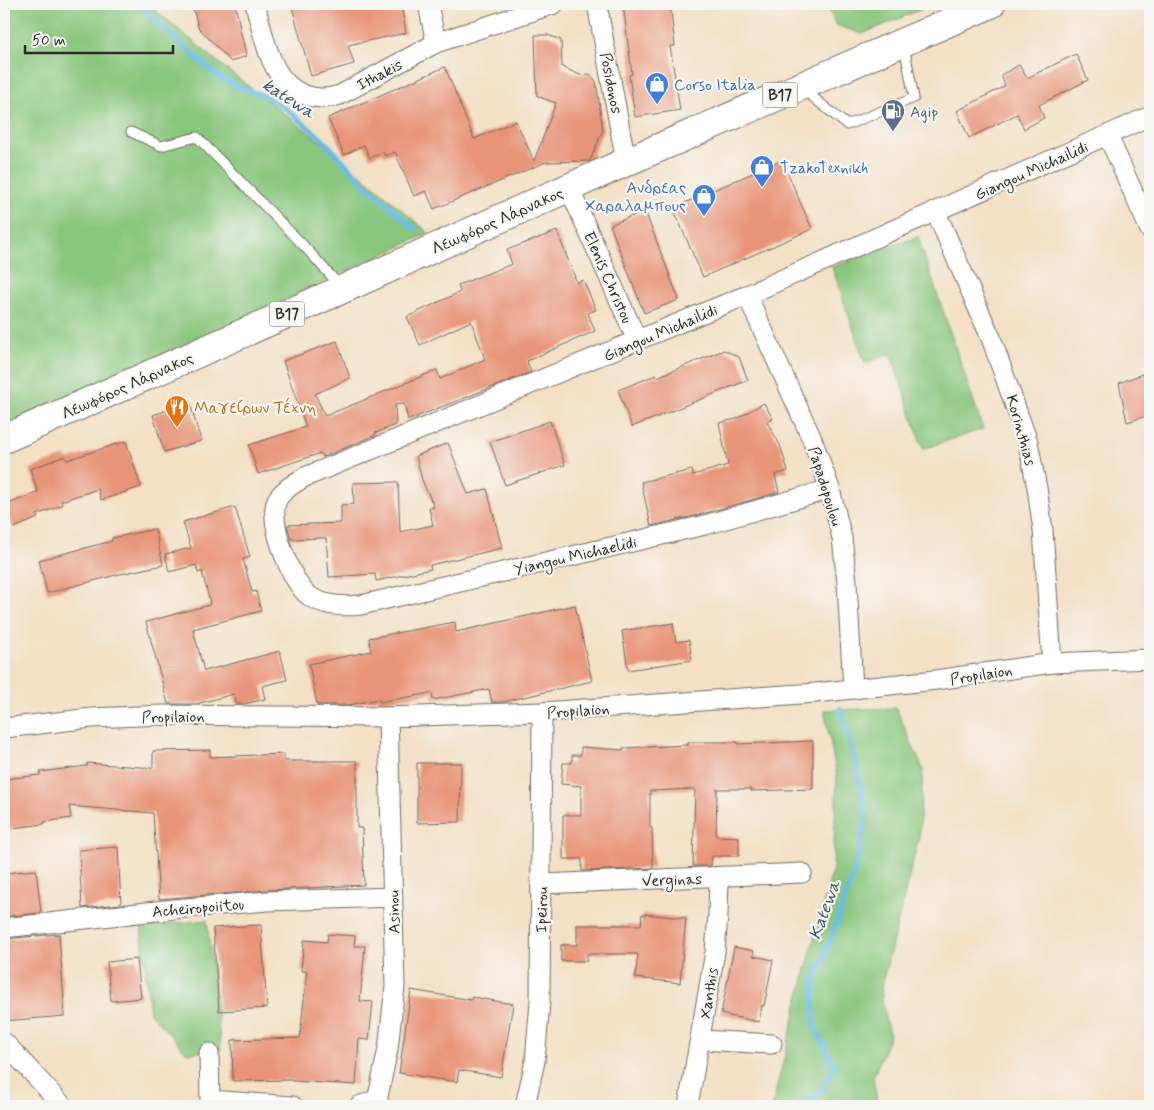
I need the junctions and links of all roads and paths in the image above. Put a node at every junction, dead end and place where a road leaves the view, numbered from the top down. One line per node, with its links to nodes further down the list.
1 (255, 4): 7 (street, Ithakis)
2 (428, 4): 7 (street)
3 (554, 4): 7 (street, Ithakis)
4 (597, 4): 12 (street, Posidonos)
5 (991, 4): 6 (main road, Λεωφόρος Λάρνακος / B17)
6 (904, 42): 8 (main road, Λεωφόρος Λάρνακος / B17); 8 (lane)
7 (436, 43)
8 (800, 87): 12 (main road, Λεωφόρος Λάρνακος / B17)
9 (1150, 116): 11 (street, Giangou Michailidi)
10 (131, 132): 16 (lane)
11 (1108, 136): 14 (street, Giangou Michailidi); 15 (street)
12 (626, 162): 13 (main road, Λεωφόρος Λάρνακος / B17)
13 (569, 188): 16 (main road, Λεωφόρος Λάρνακος / B17); 18 (street, Elenis Christou)
14 (936, 212): 17 (street, Giangou Michailidi); 23 (street, Korinthias)
15 (1150, 230)
16 (343, 290): 19 (main road, Λεωφόρος Λάρνακος / B17)
17 (747, 295): 18 (street, Giangou Michailidi); 20 (street, Papadopoulou)
18 (637, 340): 21 (street, Giangou Michailidi)
19 (4, 440)
20 (830, 489): 21 (street, Yiangou Michaelidi); 24 (street, Papadopoulou)
21 (318, 601)
22 (1150, 659): 23 (street, Propilaion)
23 (1052, 663): 24 (street, Propilaion)
24 (854, 689): 25 (street, Propilaion)
25 (542, 712): 26 (street, Propilaion); 30 (street, Ipeirou)
26 (388, 717): 27 (street, Propilaion); 31 (street, Asinou)
27 (4, 728)
28 (802, 873): 29 (street, Verginas)
29 (719, 878): 30 (street, Verginas); 33 (street, Xanthis)
30 (541, 884): 41 (street, Ipeirou)
31 (393, 897): 32 (street, Acheiropoiitou); 37 (street, Asinou)
32 (4, 928)
33 (700, 1040): 35 (street); 42 (street, Xanthis)
34 (4, 1042): 38 (street)
35 (772, 1044)
36 (209, 1053): 39 (street)
37 (377, 1102): 40 (street)
38 (63, 1106)
39 (293, 1106)
40 (359, 1106)
41 (526, 1106)
42 (688, 1106)

